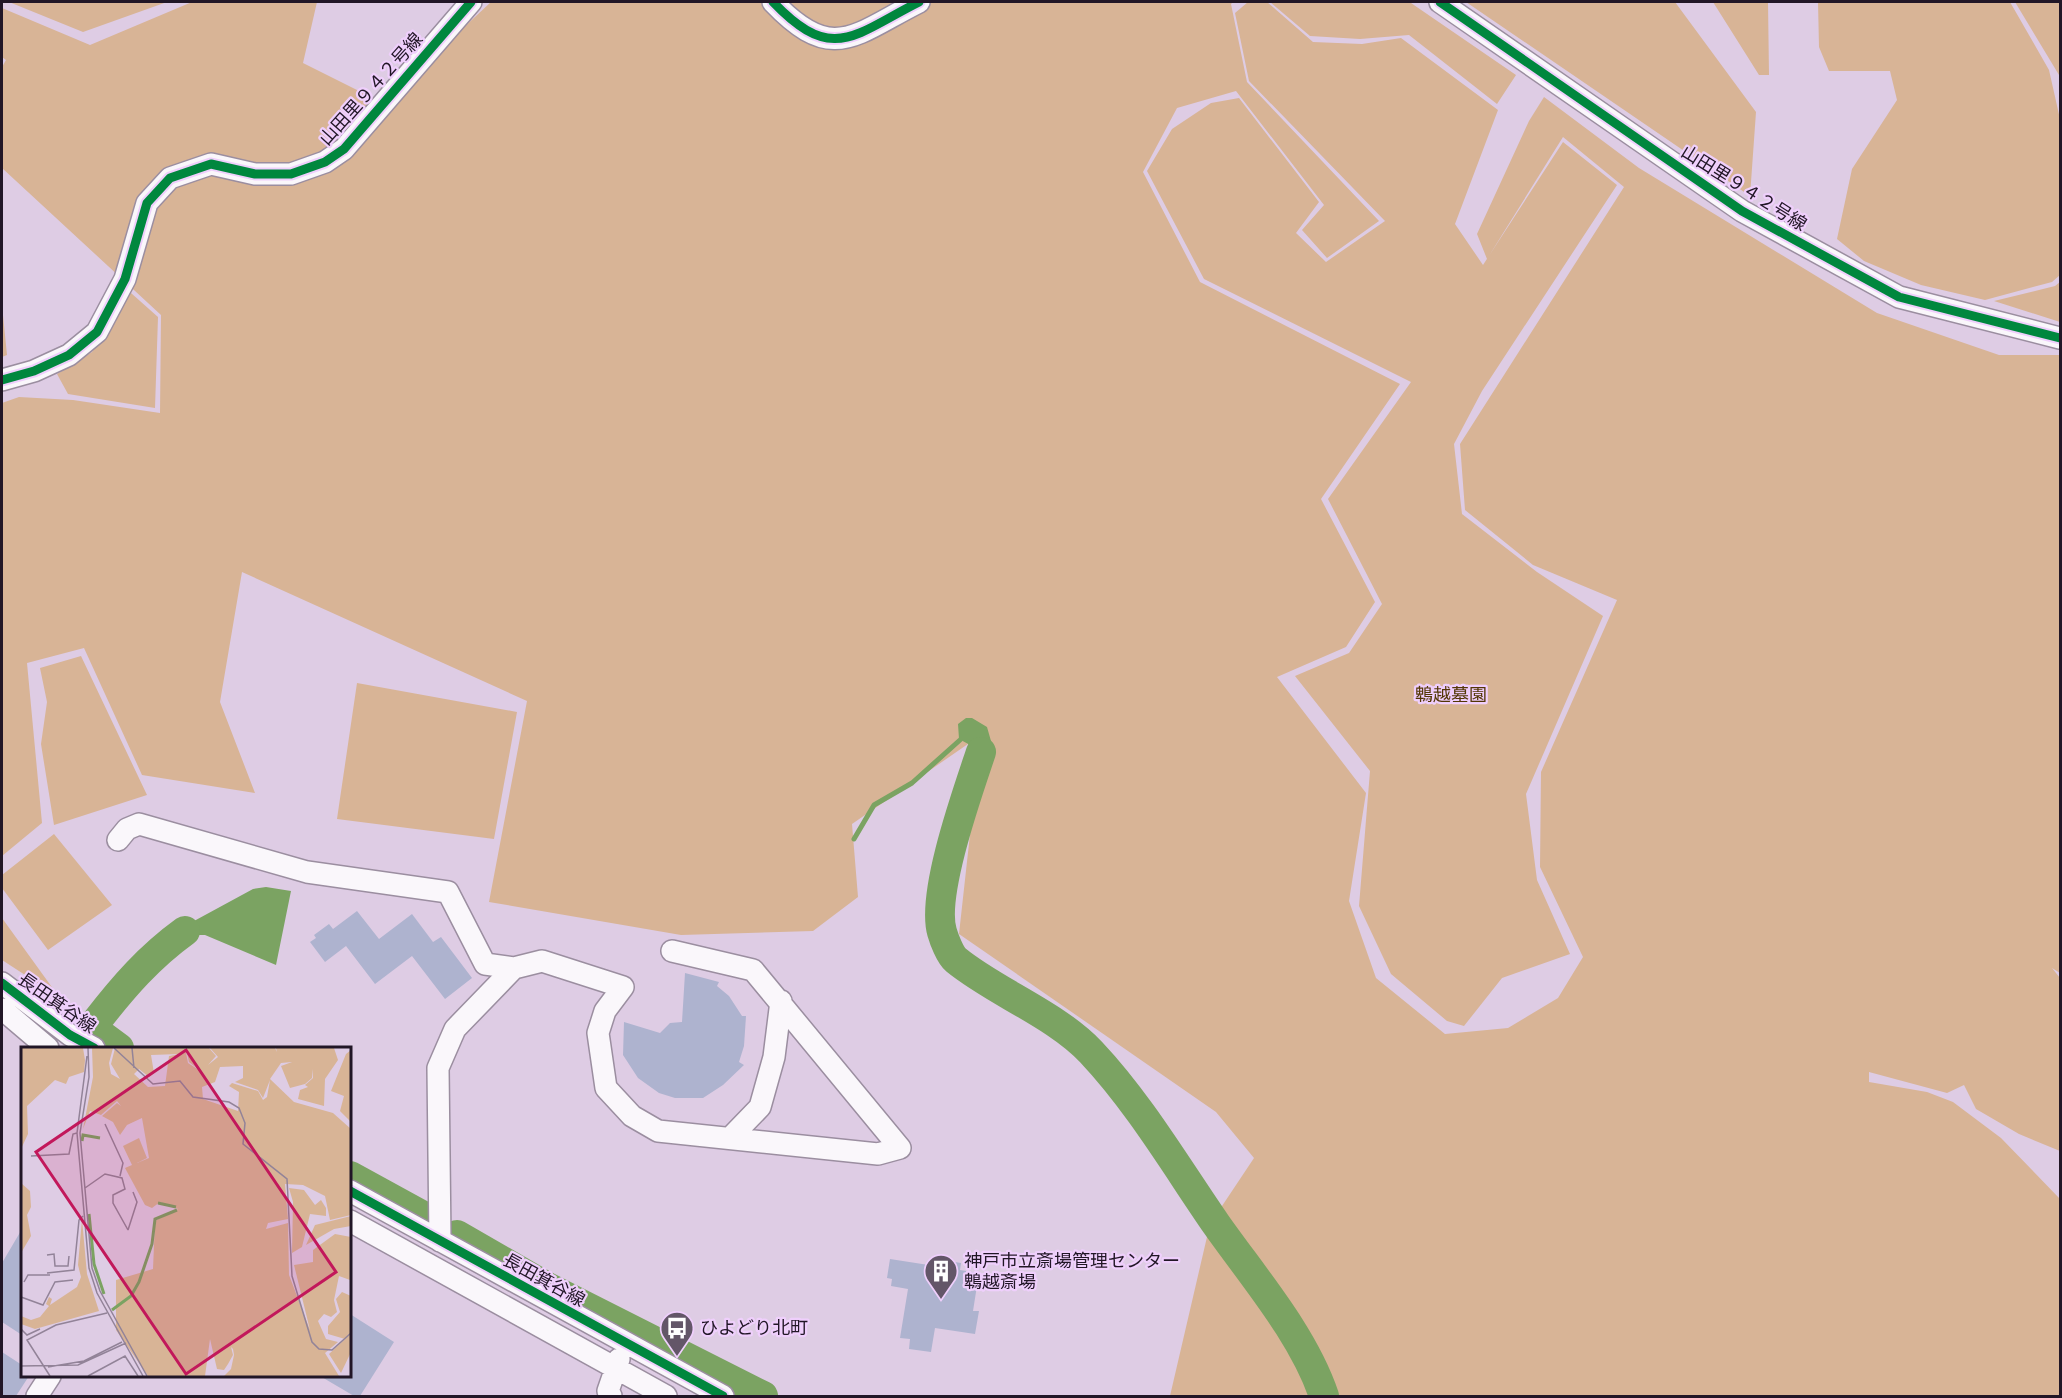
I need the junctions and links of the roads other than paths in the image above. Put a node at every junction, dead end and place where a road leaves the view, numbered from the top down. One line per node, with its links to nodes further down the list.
1 (471, 2): 6 (street, 山田里９４２号線)
2 (773, 2): 3 (street)
3 (919, 2)
4 (1440, 2): 5 (street, 山田里９４２号線)
5 (2061, 338)
6 (2, 380)
7 (118, 840): 9 (street)
8 (672, 951): 11 (street)
9 (514, 968): 15 (street); 18 (street)
10 (2, 983): 14 (street, 長田箕谷線)
11 (781, 1001): 15 (street); 15 (street)
12 (2, 1009): 13 (street, 長田箕谷線)
13 (47, 1047)
14 (91, 1047)
15 (730, 1138)
16 (351, 1192): 18 (street, 長田箕谷線)
17 (351, 1222): 20 (street)
18 (440, 1241): 19 (street, 長田箕谷線)
19 (626, 1345): 20 (street); 25 (street, 長田箕谷線)
20 (614, 1369): 23 (street); 24 (street)
21 (49, 1377): 22 (street)
22 (37, 1396)
23 (611, 1396)
24 (666, 1396)
25 (723, 1396)

